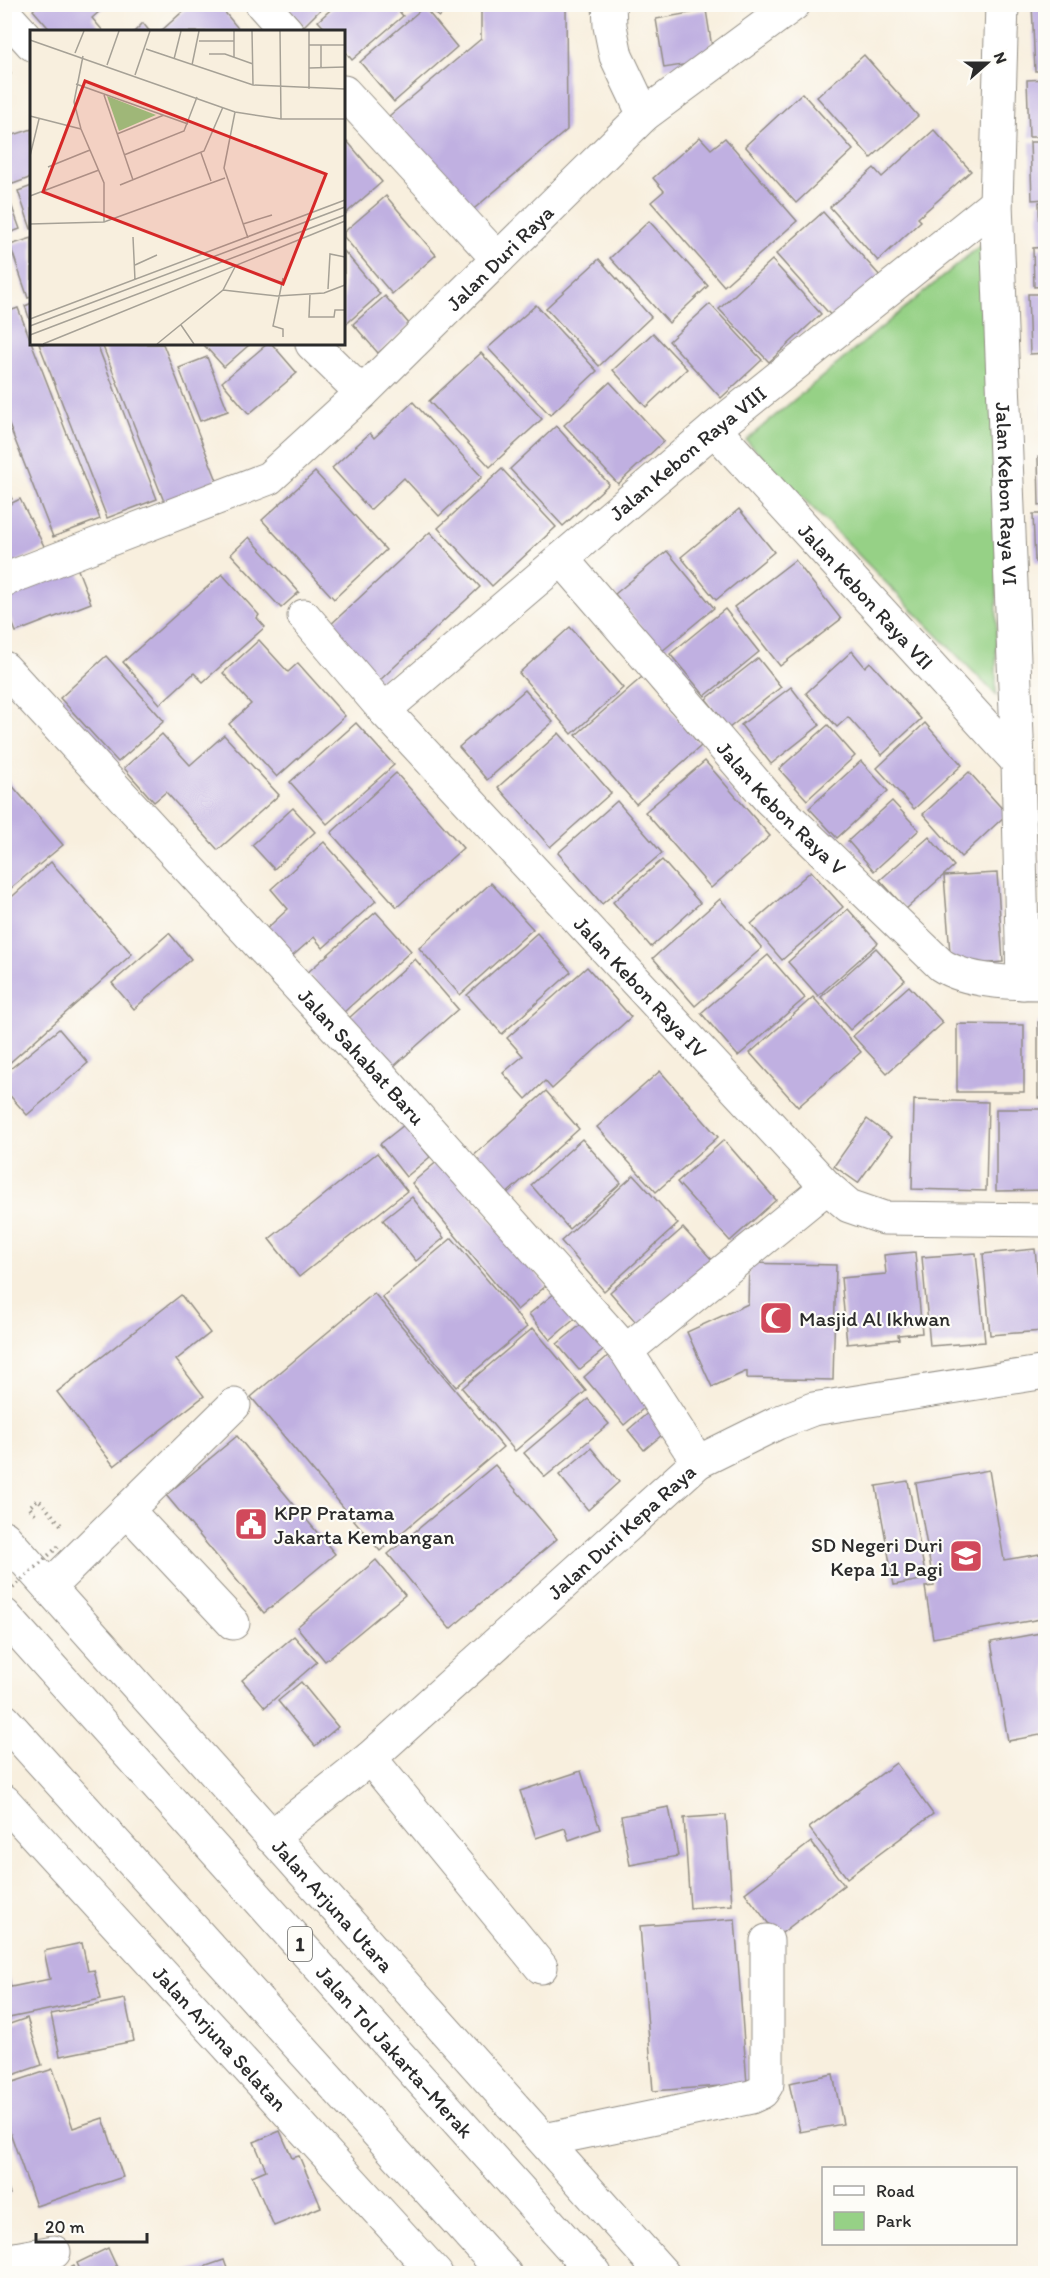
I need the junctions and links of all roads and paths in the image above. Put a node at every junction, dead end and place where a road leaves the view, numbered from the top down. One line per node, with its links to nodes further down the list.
1 (262, 4): 6 (main road)
2 (609, 4): 9 (main road)
3 (794, 4): 9 (main road, Jalan Duri Raya)
4 (1002, 4): 10 (main road, Jalan Kebon Raya VI)
5 (4, 13): 7 (main road)
6 (285, 30)
7 (30, 42)
8 (345, 94): 11 (main road)
9 (644, 115): 11 (main road, Jalan Duri Raya)
10 (996, 203): 14 (main road, Jalan Kebon Raya VIII); 20 (main road, Jalan Kebon Raya VI)
11 (498, 260): 13 (main road, Jalan Duri Raya)
12 (313, 345): 13 (main road)
13 (362, 393): 16 (main road, Jalan Duri Raya)
14 (714, 429): 15 (main road, Jalan Kebon Raya VIII); 20 (main road, Jalan Kebon Raya VII)
15 (562, 559): 19 (main road, Jalan Kebon Raya VIII); 21 (main road, Jalan Kebon Raya V)
16 (4, 580)
17 (304, 616): 19 (main road, Jalan Kebon Raya IV)
18 (4, 668): 24 (main road, Jalan Sahabat Baru)
19 (384, 710): 22 (main road, Jalan Kebon Raya IV)
20 (1018, 762): 21 (main road, Jalan Kebon Raya VI)
21 (1034, 983)
22 (827, 1187): 23 (main road, Jalan Kebon Raya IV); 24 (main road)
23 (1046, 1220)
24 (626, 1351): 27 (main road, Jalan Sahabat Baru)
25 (1046, 1372): 27 (main road, Jalan Duri Kepa Raya)
26 (234, 1405): 28 (main road)
27 (693, 1454): 38 (main road, Jalan Duri Kepa Raya)
28 (127, 1510): 33 (main road); 36 (main road)
29 (42, 1522): 30 (path)
30 (68, 1533)
31 (4, 1537): 33 (main road, Jalan Arjuna Utara)
32 (55, 1537): 34 (path, bridge)
33 (49, 1587): 41 (main road, Jalan Arjuna Utara)
34 (4, 1596)
35 (4, 1615): 49 (main road, Jalan Tol Jakarta–Merak / 1)
36 (233, 1623)
37 (4, 1720): 48 (main road)
38 (370, 1758): 41 (main road, Jalan Duri Kepa Raya); 43 (main road)
39 (4, 1801): 40 (main road, Jalan Arjuna Selatan)
40 (19, 1830): 47 (main road, Jalan Arjuna Selatan)
41 (271, 1837): 44 (main road, Jalan Arjuna Utara)
42 (767, 1941): 44 (main road)
43 (541, 1967)
44 (545, 2140): 50 (main road, Jalan Arjuna Utara)
45 (54, 2252): 46 (main road)
46 (4, 2261)
47 (436, 2274)
48 (505, 2274)
49 (595, 2274)
50 (663, 2274)

